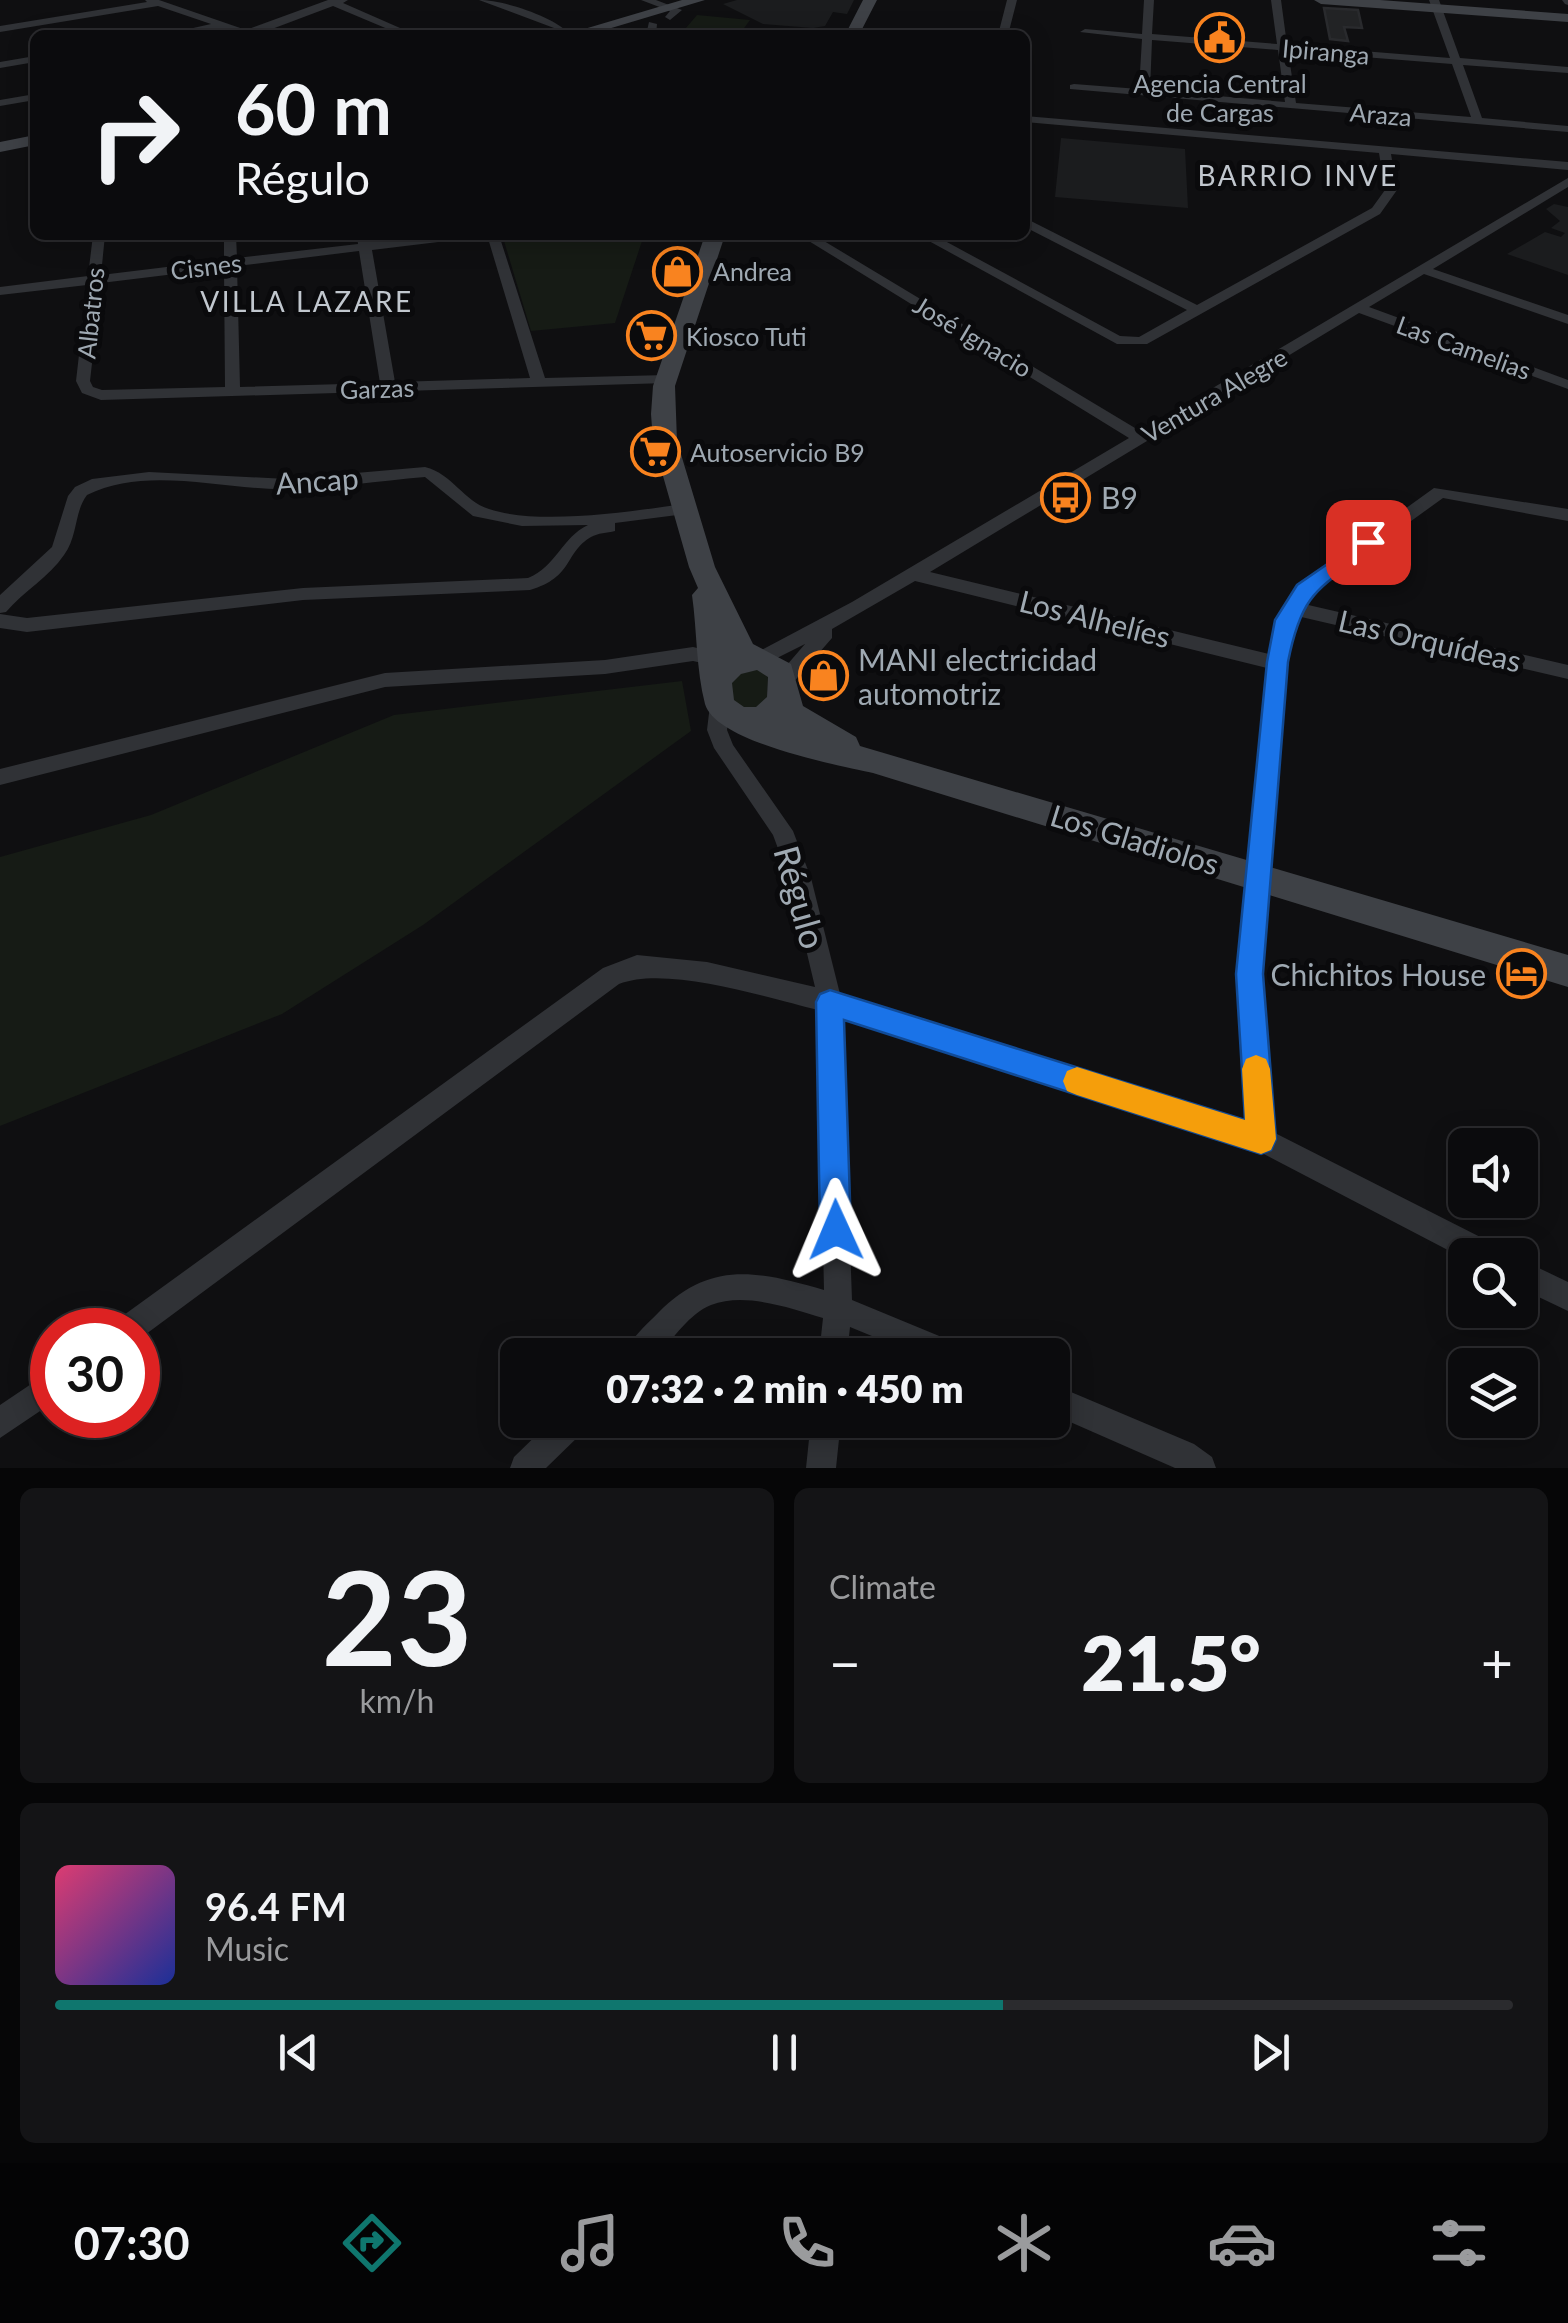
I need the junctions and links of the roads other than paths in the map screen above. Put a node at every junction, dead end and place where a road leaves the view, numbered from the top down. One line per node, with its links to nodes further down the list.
1 (484, 0): 13 (street)
2 (526, 0): 13 (street)
3 (646, 0): 15 (street)
4 (870, 0): 26 (street)
5 (1012, 0): 27 (street)
6 (1149, 0): 29 (street)
7 (1276, 0): 30 (street)
8 (1320, 0): 12 (street)
9 (154, 1): 17 (street); 18 (street)
10 (334, 1): 22 (street); 23 (street)
11 (706, 1): 15 (street)
12 (1433, 2): 14 (street); 16 (street); 32 (street)
13 (499, 6): 24 (street)
14 (1568, 10)
15 (671, 12): 19 (street); 25 (street)
16 (1568, 18)
17 (223, 25): 20 (street); 21 (street)
18 (0, 29)
19 (651, 29)
20 (195, 30)
21 (237, 30)
22 (259, 30)
23 (399, 30)
24 (561, 30)
25 (590, 30)
26 (855, 30)
27 (1004, 30)
28 (1085, 32): 29 (street, Ipiranga)
29 (1147, 37): 30 (street, Ipiranga); 36 (street)
30 (1283, 48): 32 (street, Ipiranga); 39 (street)
31 (30, 60): 33 (street)
32 (1455, 62): 34 (street, Ipiranga); 41 (street)
33 (0, 65)
34 (1568, 70)
35 (1074, 87): 36 (street, Araza)
36 (1144, 93): 39 (street, Araza)
37 (30, 98): 38 (street)
38 (0, 104)
39 (1291, 106): 41 (street, Araza)
40 (1030, 119): 46 (street)
41 (1478, 122): 42 (street, Araza)
42 (1568, 129)
43 (30, 141): 44 (street)
44 (0, 147)
45 (30, 149): 47 (street)
46 (1384, 150): 48 (street); 66 (street)
47 (0, 155)
48 (1514, 162): 49 (street); 50 (street)
49 (1568, 166)
50 (1568, 182): 51 (street, Ventura Alegre)
51 (1551, 193): 52 (street); 62 (street, Ventura Alegre)
52 (1568, 198)
53 (1030, 225): 66 (street)
54 (98, 240): 63 (street, Albatros)
55 (230, 240): 61 (street)
56 (495, 240): 69 (street)
57 (713, 240): 68 (street)
58 (813, 240): 74 (street, José Ignacio)
59 (933, 240): 66 (street)
60 (364, 241): 61 (street, Cisnes); 71 (street)
61 (231, 263): 63 (street, Cisnes); 73 (street)
62 (1424, 270): 65 (street, Ventura Alegre); 67 (street)
63 (93, 280): 64 (street, Cisnes); 72 (street, Albatros)
64 (4, 291)
65 (1360, 309): 70 (street, Las Camelias); 74 (street, Ventura Alegre)
66 (1197, 310)
67 (1568, 320)
68 (667, 379): 69 (street, Garzas); 75 (street)
69 (539, 383): 71 (street, Garzas)
70 (1568, 385)
71 (388, 388): 73 (street, Garzas)
72 (88, 390): 73 (street, Garzas)
73 (233, 392)
74 (1140, 438): 78 (street, Ventura Alegre)
75 (686, 515): 77 (street, Ancap); 84 (street)
76 (1568, 515): 81 (street)
77 (592, 522): 79 (street, Ancap); 82 (street)
78 (912, 574): 80 (street, Ventura Alegre); 83 (street, Los Alhelíes)
79 (0, 606)
80 (858, 606): 84 (street, Ventura Alegre); 86 (street, Ventura Alegre)
81 (1292, 608): 83 (street); 85 (street, Las Orquídeas)
82 (0, 622)
83 (1278, 662): 90 (street)
84 (732, 671): 86 (street, Los Gladiolos); 86 (street); 87 (street, Los Gladiolos); 88 (street); 89 (street); 92 (street, Régulo)
85 (1568, 672)
86 (784, 688): 87 (street, Los Gladiolos)
87 (874, 761): 90 (street, Los Gladiolos)
88 (0, 765)
89 (0, 777)
90 (1260, 877): 91 (street, Los Gladiolos); 93 (street)
91 (1568, 971)
92 (830, 1002): 93 (street); 97 (street, Régulo); 98 (street)
93 (1261, 1139): 94 (street)
94 (1453, 1238)
95 (1538, 1282): 96 (street)
96 (1568, 1298)
97 (838, 1306): 99 (street); 100 (street, Régulo); 101 (street)
98 (157, 1308)
99 (656, 1338)
100 (835, 1338)
101 (912, 1338)
102 (30, 1400): 104 (street)
103 (1070, 1407): 109 (street)
104 (0, 1423)
105 (555, 1438): 107 (street)
106 (824, 1438): 108 (street)
107 (525, 1468)
108 (821, 1468)
109 (1201, 1468)

